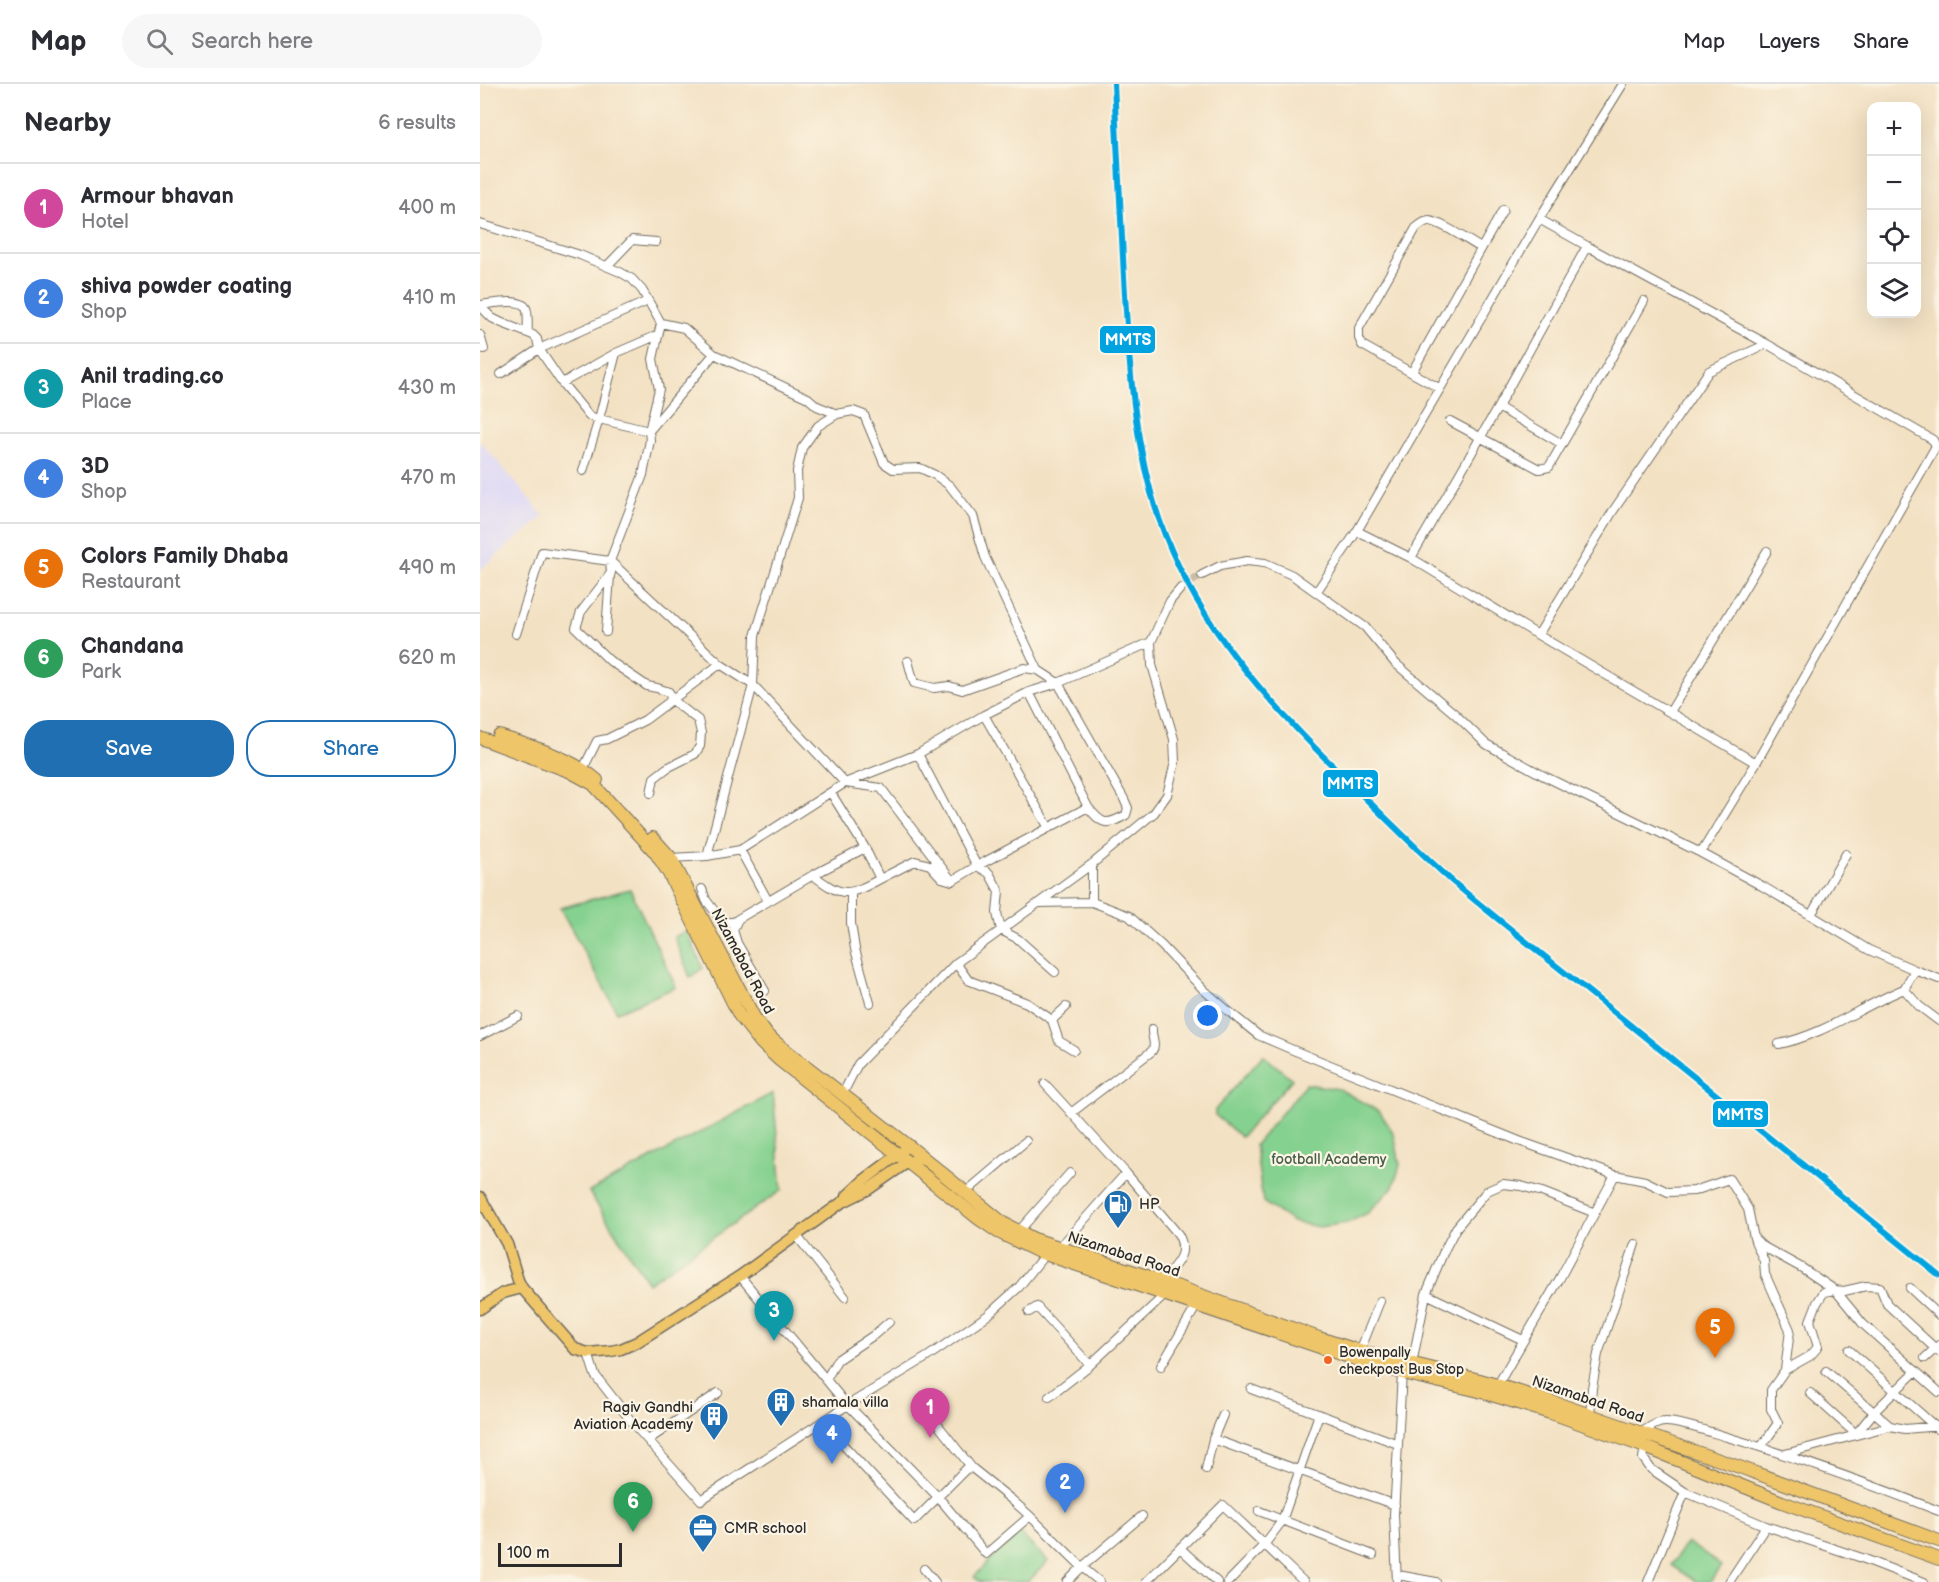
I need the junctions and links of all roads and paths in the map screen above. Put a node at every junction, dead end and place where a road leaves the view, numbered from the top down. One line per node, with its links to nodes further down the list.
1 (1623, 84): 3 (street)
2 (1503, 210): 7 (street)
3 (1539, 219): 6 (street); 24 (street)
4 (480, 224): 8 (street)
5 (656, 242): 8 (street)
6 (1587, 246): 16 (street); 25 (street)
7 (1481, 248): 21 (street); 21 (street)
8 (607, 266): 9 (street)
9 (648, 301): 12 (street); 18 (street)
10 (1644, 301): 31 (street)
11 (480, 305): 13 (street); 13 (street)
12 (661, 323): 15 (street); 20 (street)
13 (528, 332): 18 (street)
14 (480, 335): 17 (street)
15 (658, 335): 19 (street); 29 (street)
16 (1767, 344): 43 (street); 57 (street)
17 (484, 349)
18 (539, 349): 22 (street); 23 (street)
19 (616, 353): 23 (street); 27 (street)
20 (714, 354): 26 (street); 29 (street)
21 (1412, 372): 24 (street)
22 (501, 374)
23 (562, 383): 27 (street)
24 (1439, 388): 33 (street)
25 (1498, 407): 30 (street); 31 (street)
26 (837, 414): 47 (street); 49 (street)
27 (599, 418): 29 (street); 32 (street)
28 (1450, 421): 30 (street)
29 (649, 431): 36 (street)
30 (1481, 437): 31 (street); 35 (street)
31 (1562, 444)
32 (583, 471)
33 (1357, 531): 35 (street); 40 (street)
34 (1767, 551): 52 (street)
35 (1411, 558): 43 (street)
36 (610, 561): 37 (street); 42 (street); 46 (street)
37 (610, 575): 41 (street); 51 (street)
38 (1202, 575): 40 (street)
39 (1181, 588): 44 (street)
40 (1317, 591): 66 (street)
41 (606, 632)
42 (516, 634)
43 (1538, 635): 52 (street)
44 (1151, 642): 48 (street); 70 (street)
45 (908, 661): 47 (street)
46 (720, 664): 49 (street); 51 (street)
47 (1038, 670): 48 (street)
48 (1058, 683): 50 (street); 62 (street)
49 (753, 685): 59 (street); 68 (street)
50 (1029, 692): 53 (street); 62 (street)
51 (671, 699): 58 (street); 60 (street)
52 (1670, 712): 57 (street)
53 (984, 715): 56 (street); 63 (street)
54 (480, 730): 58 (highway, Nizamabad Road)
55 (480, 738): 103 (highway, Nizamabad Road)
56 (918, 754): 59 (street); 71 (street)
57 (1756, 763): 66 (street)
58 (583, 769): 69 (highway, Nizamabad Road)
59 (845, 783): 61 (street); 74 (street)
60 (651, 793)
61 (831, 793): 64 (street); 65 (street)
62 (1088, 807): 63 (street)
63 (1049, 828): 71 (street)
64 (865, 848): 72 (street); 73 (street)
65 (740, 850): 68 (street); 77 (street)
66 (1701, 853): 80 (street)
67 (1846, 854): 80 (street)
68 (707, 856): 69 (street)
69 (671, 858): 99 (highway, Nizamabad Road)
70 (1092, 864): 78 (street); 79 (street)
71 (976, 866): 74 (street); 82 (street)
72 (813, 875): 76 (street); 77 (street)
73 (880, 879): 74 (street); 76 (street)
74 (952, 881)
75 (702, 890): 81 (street)
76 (851, 892): 89 (street)
77 (768, 901): 81 (street)
78 (1092, 902): 79 (street); 107 (street)
79 (1039, 903): 82 (street)
80 (1810, 915): 84 (street)
81 (738, 919): 88 (street)
82 (1001, 930): 83 (street); 85 (street)
83 (956, 963): 92 (street); 99 (street)
84 (1915, 970): 86 (street); 87 (street)
85 (1055, 972)
86 (1939, 979)
87 (1904, 989): 93 (street); 96 (street)
88 (765, 991)
89 (870, 1003)
90 (1066, 1007): 92 (street)
91 (518, 1016): 95 (street)
92 (1052, 1020): 97 (street)
93 (1939, 1021)
94 (1152, 1029): 100 (street)
95 (480, 1036)
96 (1779, 1044)
97 (1074, 1050)
98 (1045, 1083): 100 (street)
99 (842, 1095): 102 (highway, Nizamabad Road)
100 (1071, 1113): 106 (street)
101 (1026, 1141): 108 (street)
102 (909, 1146): 103 (main road); 104 (highway, Nizamabad Road)
103 (903, 1158): 104 (main road); 112 (main road); 116 (highway, Nizamabad Road)
104 (924, 1158): 108 (highway, Nizamabad Road)
105 (1070, 1173): 111 (street)
106 (1126, 1173): 115 (street); 118 (street)
107 (1615, 1175): 110 (street); 113 (street)
108 (966, 1192): 111 (highway, Nizamabad Road)
109 (480, 1197): 119 (main road)
110 (1595, 1213): 123 (street); 131 (street)
111 (1019, 1231): 115 (highway, Nizamabad Road)
112 (796, 1235): 117 (main road); 124 (street)
113 (1754, 1238): 121 (street); 140 (street)
114 (1635, 1244): 156 (street)
115 (1059, 1248): 118 (highway, Nizamabad Road)
116 (1046, 1253): 122 (highway, Nizamabad Road); 152 (street)
117 (740, 1276): 135 (main road); 144 (street)
118 (1162, 1281): 134 (highway, Nizamabad Road)
119 (520, 1284): 127 (main road); 135 (main road)
120 (1910, 1288): 129 (street)
121 (1835, 1290): 132 (street); 140 (street); 142 (street)
122 (1166, 1294): 126 (highway, Nizamabad Road); 138 (street)
123 (1426, 1294): 131 (street); 137 (street)
124 (845, 1297)
125 (1380, 1301): 134 (street)
126 (1197, 1305): 139 (street); 143 (highway, Nizamabad Road)
127 (480, 1307)
128 (1029, 1312): 138 (street)
129 (1939, 1315)
130 (889, 1322): 144 (street)
131 (1523, 1340): 145 (street)
132 (1938, 1348): 136 (street)
133 (1849, 1350): 147 (street)
134 (1360, 1351): 137 (highway, Nizamabad Road)
135 (588, 1353): 164 (street)
136 (1925, 1358)
137 (1412, 1364): 145 (highway, Nizamabad Road)
138 (1090, 1365): 151 (street)
139 (1161, 1366)
140 (1785, 1370): 167 (street)
141 (1826, 1371): 153 (street)
142 (1916, 1371): 147 (street); 148 (street)
143 (1402, 1373): 165 (street); 166 (highway, Nizamabad Road)
144 (826, 1380): 152 (street)
145 (1497, 1386): 156 (highway, Nizamabad Road)
146 (1251, 1389): 154 (street)
147 (1895, 1391): 153 (street); 160 (street)
148 (1939, 1392)
149 (718, 1393): 164 (street)
150 (1810, 1393): 162 (street)
151 (1049, 1397)
152 (848, 1405): 157 (street); 173 (street)
153 (1874, 1412): 159 (street); 162 (street)
154 (1319, 1414): 165 (street); 171 (street)
155 (1223, 1415): 163 (street)
156 (1590, 1416): 161 (highway, Nizamabad Road)
157 (822, 1422): 164 (street); 173 (street)
158 (938, 1425): 169 (street)
159 (1890, 1426): 160 (street); 162 (street)
160 (1938, 1428)
161 (1641, 1433): 167 (street); 181 (highway, Nizamabad Road)
162 (1856, 1434): 168 (street)
163 (1213, 1439): 170 (street); 171 (street)
164 (648, 1440)
165 (1398, 1444): 174 (street)
166 (1645, 1447): 172 (street); 185 (highway, Nizamabad Road)
167 (1761, 1447): 168 (street)
168 (1785, 1454): 176 (street)
169 (972, 1468): 173 (street); 177 (street)
170 (1206, 1469)
171 (1300, 1470): 174 (street); 179 (street)
172 (1685, 1492): 180 (street); 197 (street)
173 (939, 1498): 177 (street)
174 (1395, 1505): 188 (street)
175 (1259, 1511): 179 (street)
176 (1939, 1511)
177 (1029, 1516): 186 (street)
178 (1142, 1516): 186 (street)
179 (1282, 1521): 182 (street); 184 (street)
180 (1766, 1526): 198 (street); 199 (street)
181 (1939, 1541)
182 (1264, 1545): 183 (street); 194 (street); 195 (street)
183 (1180, 1548): 192 (street); 193 (street)
184 (1373, 1555)
185 (1939, 1559)
186 (1082, 1567): 190 (street); 191 (street)
187 (924, 1569): 189 (street)
188 (1397, 1579): 196 (street)
189 (935, 1582)
190 (1067, 1582)
191 (1100, 1582)
192 (1146, 1582)
193 (1217, 1582)
194 (1228, 1582)
195 (1304, 1582)
196 (1436, 1582)
197 (1648, 1582)
198 (1729, 1582)
199 (1924, 1582)

